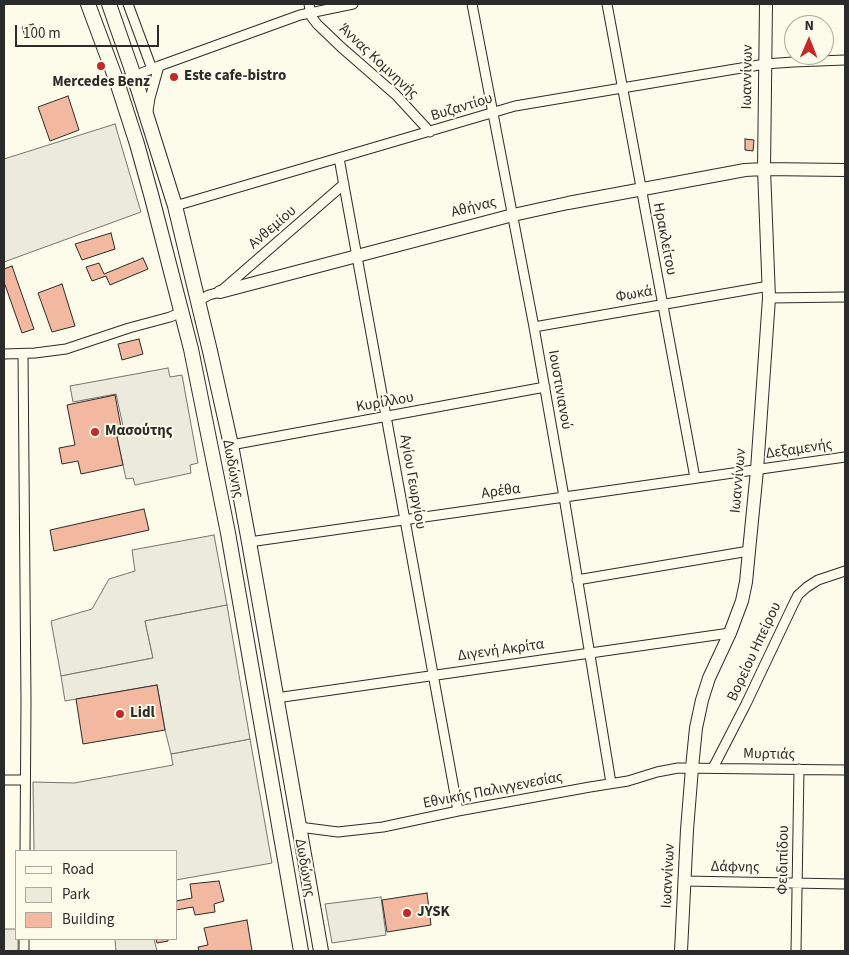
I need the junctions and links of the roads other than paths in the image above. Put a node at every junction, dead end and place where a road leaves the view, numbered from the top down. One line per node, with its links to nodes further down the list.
1 (88, 4): 13 (main road, Δωδώνης)
2 (108, 4): 12 (main road, Δωδώνης)
3 (128, 4): 11 (street)
4 (353, 4): 8 (street)
5 (472, 4): 15 (street, Ιουστινιανού)
6 (607, 4): 14 (street, Ηρακλείτου)
7 (766, 4): 10 (main road, Ιωαννίνων)
8 (309, 8): 11 (street); 17 (street, Άννας Κομνηνής)
9 (845, 60): 10 (street, Βυζαντίου)
10 (765, 64): 14 (street, Βυζαντίου); 19 (main road, Ιωαννίνων)
11 (155, 67): 12 (street); 16 (street)
12 (133, 72): 13 (street); 16 (main road, Δωδώνης)
13 (116, 78): 31 (main road, Δωδώνης)
14 (622, 88): 15 (street, Βυζαντίου); 22 (street, Ηρακλείτου)
15 (493, 112): 17 (street, Βυζαντίου); 24 (street, Ιουστινιανού)
16 (147, 116): 23 (main road, Δωδώνης)
17 (430, 132): 18 (street, Βυζαντίου)
18 (339, 158): 21 (street, Αγίου Γεωργίου); 23 (street, Βυζαντίου)
19 (764, 169): 20 (main road, Αθήνας); 22 (main road, Αθήνας); 27 (main road, Ιωαννίνων)
20 (845, 170)
21 (344, 184): 25 (street, Αγίου Γεωργίου); 26 (street, Ανθεμίου)
22 (641, 189): 24 (main road, Αθήνας); 30 (street, Ηρακλείτου)
23 (175, 206): 29 (main road, Δωδώνης)
24 (513, 215): 25 (main road, Αθήνας); 32 (street, Ιουστινιανού)
25 (357, 255): 26 (main road, Αθήνας); 36 (street, Αγίου Γεωργίου)
26 (220, 292): 29 (street, Αθήνας)
27 (769, 292): 28 (street, Φωκά); 30 (street, Φωκά); 39 (main road, Ιωαννίνων)
28 (845, 297)
29 (198, 301): 37 (main road, Δωδώνης)
30 (662, 304): 32 (street, Φωκά); 40 (street, Ηρακλείτου)
31 (182, 312): 34 (street); 64 (main road, Δωδώνης)
32 (534, 327): 35 (street, Ιουστινιανού)
33 (4, 354): 34 (street)
34 (23, 354): 56 (street)
35 (545, 387): 36 (street, Κυρίλλου); 41 (street, Ιουστινιανού)
36 (386, 416): 37 (street, Κυρίλλου); 42 (street, Αγίου Γεωργίου)
37 (231, 445): 43 (main road, Δωδώνης)
38 (845, 457): 39 (street, Δεξαμενής)
39 (756, 470): 40 (street, Αρέθα); 44 (main road, Ιωαννίνων)
40 (695, 478): 41 (street, Αρέθα)
41 (564, 497): 42 (street, Αρέθα); 46 (street, Ιουστινιανού)
42 (405, 520): 43 (street, Αρέθα); 49 (street, Αγίου Γεωργίου)
43 (249, 542): 50 (main road, Δωδώνης)
44 (749, 551): 46 (street); 47 (main road, Ιωαννίνων)
45 (845, 571): 52 (street, Βορείου Ηπείρου)
46 (577, 580): 48 (street, Ιουστινιανού)
47 (730, 633): 48 (street, Διγενή Ακρίτα); 51 (main road, Ιωαννίνων)
48 (590, 653): 49 (street, Διγενή Ακρίτα); 57 (street, Ιουστινιανού)
49 (434, 675): 50 (street, Διγενή Ακρίτα); 58 (street, Αγίου Γεωργίου)
50 (276, 698): 59 (main road, Δωδώνης)
51 (692, 768): 52 (street, Μυρτιάς); 57 (street, Εθνικής Παλιγγενεσίας); 61 (main road, Ιωαννίνων)
52 (713, 768): 53 (street, Μυρτιάς)
53 (799, 769): 54 (street, Μυρτιάς); 62 (street, Φειδιπίδου)
54 (845, 770)
55 (4, 780): 56 (street)
56 (25, 780): 60 (street)
57 (611, 783): 58 (street, Εθνικής Παλιγγενεσίας)
58 (458, 811): 59 (street, Εθνικής Παλιγγενεσίας)
59 (299, 827): 65 (main road, Δωδώνης)
60 (25, 850)
61 (684, 881): 62 (street, Δάφνης); 66 (main road, Ιωαννίνων)
62 (797, 883): 63 (street, Δάφνης); 67 (street, Φειδιπίδου)
63 (845, 884)
64 (301, 951)
65 (321, 951)
66 (681, 951)
67 (796, 951)

